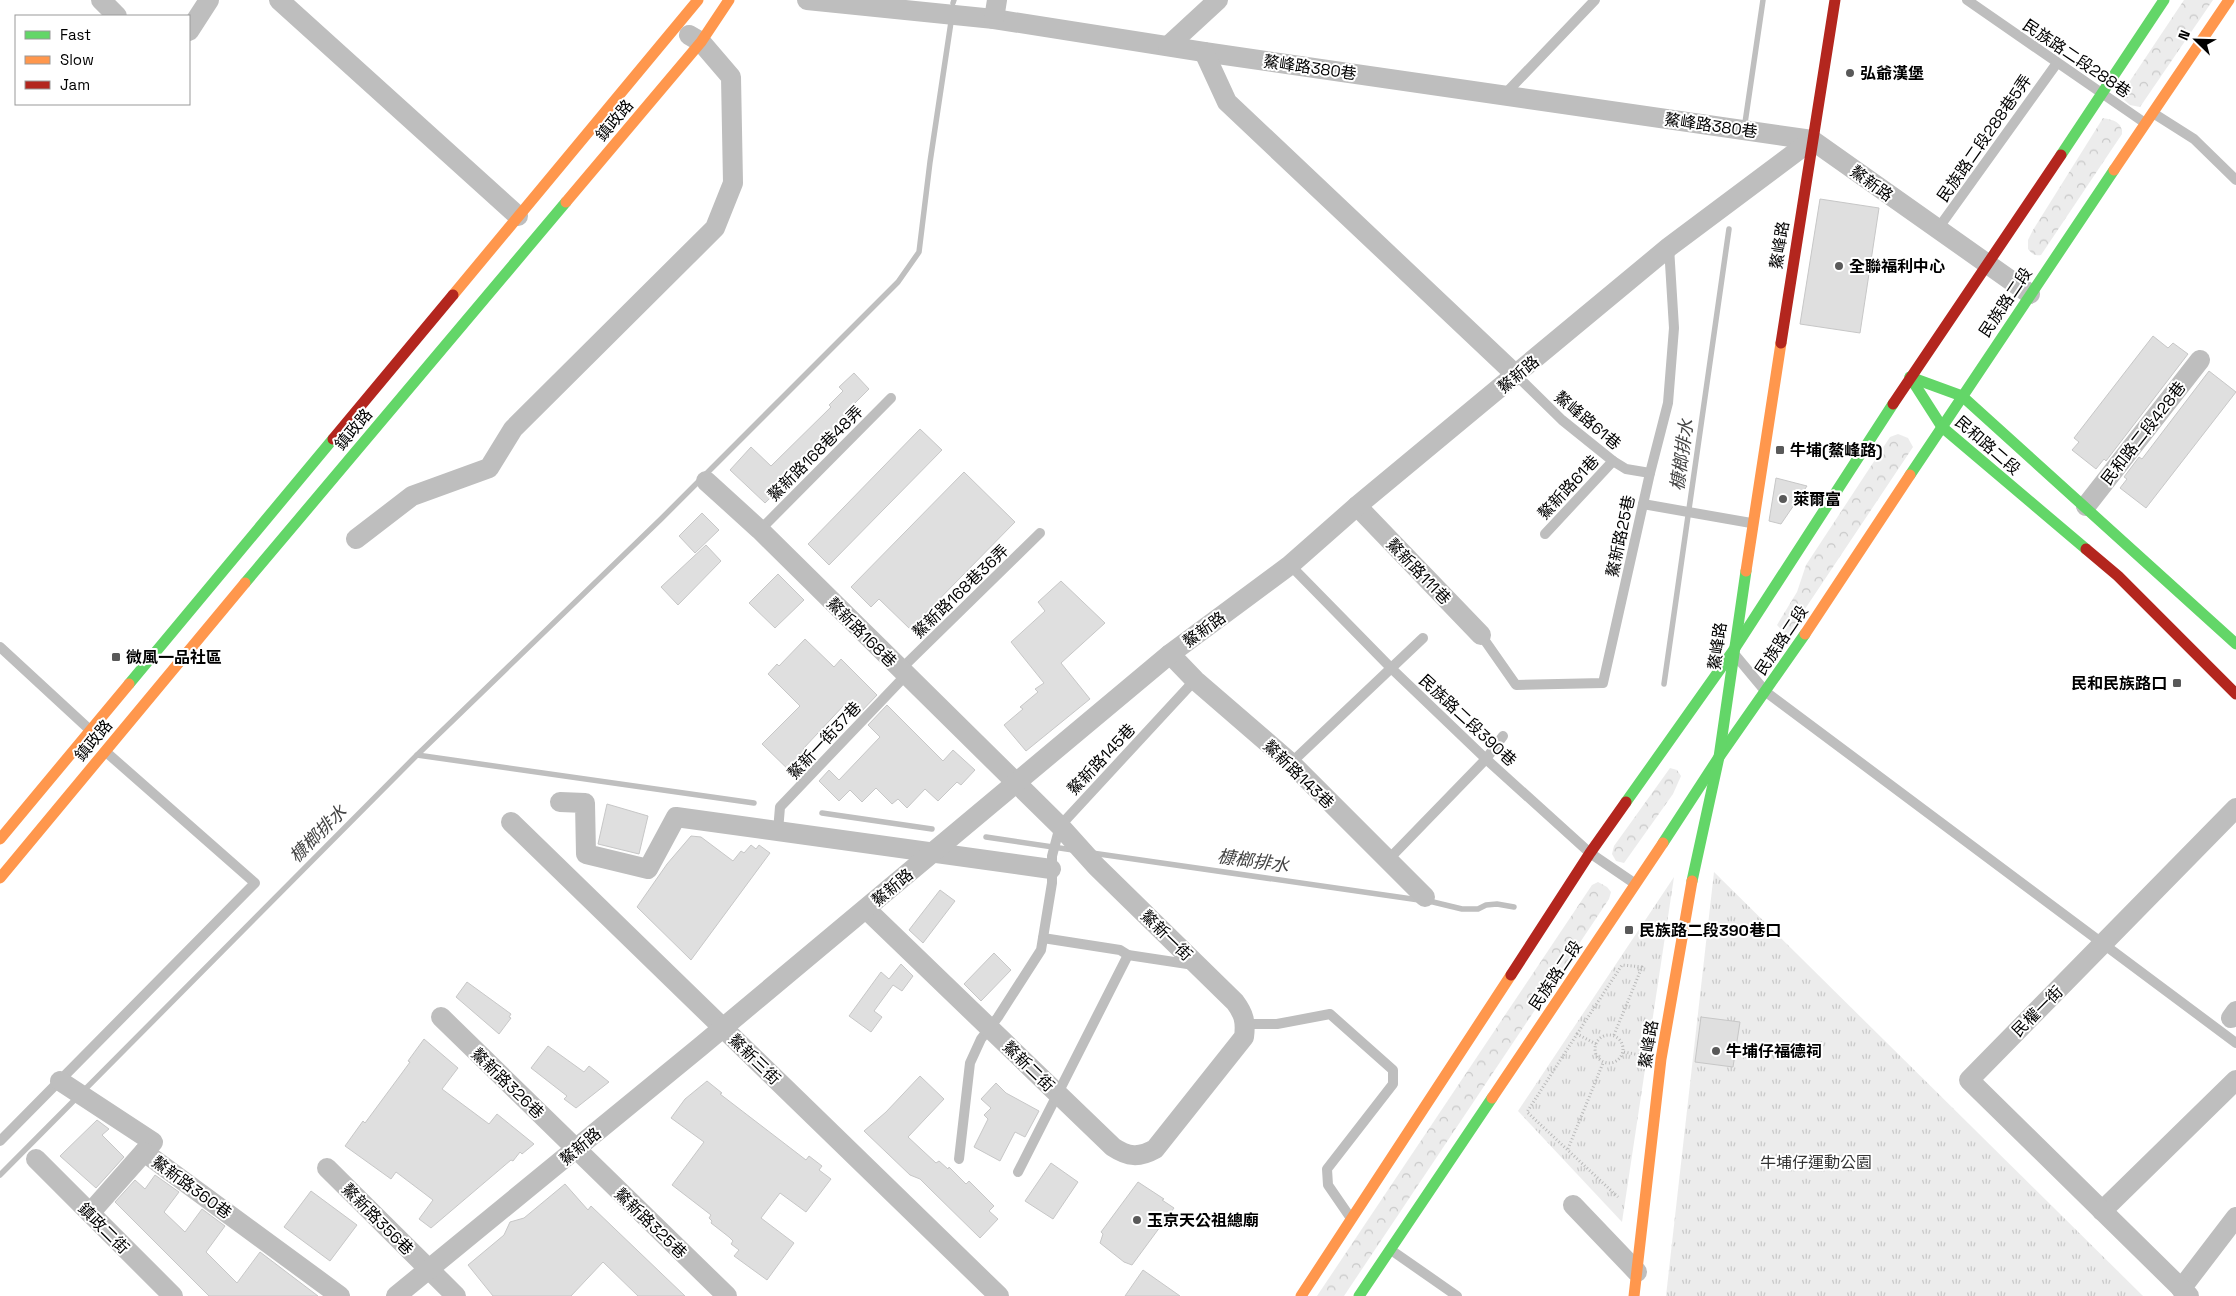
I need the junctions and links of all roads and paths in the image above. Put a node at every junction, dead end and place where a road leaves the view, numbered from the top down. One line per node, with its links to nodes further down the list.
1 (101, 0): 14 (street)
2 (209, 0): 16 (street)
3 (279, 0): 27 (street)
4 (698, 0): 15 (street, 鎮政路)
5 (729, 0): 17 (street, 鎮政路)
6 (808, 0): 13 (street, 鰲峰路380巷)
7 (1218, 0): 18 (street)
8 (1595, 0): 22 (lane)
9 (1835, 0): 25 (street, 鰲峰路)
10 (1967, 0): 20 (lane, 民族路二段288巷)
11 (2164, 0): 21 (street, 民族路二段)
12 (2229, 0): 23 (street, 民族路二段)
13 (995, 10): 18 (street, 鰲峰路380巷)
14 (117, 15)
15 (676, 28): 17 (street); 27 (street, 鎮政路)
16 (190, 29)
17 (701, 42): 48 (street); 62 (street, 鎮政路)
18 (1168, 46): 19 (street, 鰲峰路380巷)
19 (1204, 52): 22 (street, 鰲峰路380巷); 33 (street)
20 (2057, 63): 21 (lane, 民族路二段288巷); 28 (lane, 民族路二段288巷5弄)
21 (2102, 92): 24 (lane, 民族路二段288巷); 30 (street, 民族路二段)
22 (1505, 94): 25 (street, 鰲峰路380巷)
23 (2152, 112): 24 (street, 民族路二段); 26 (lane)
24 (2146, 123): 31 (street, 民族路二段)
25 (1812, 140): 28 (street, 鰲新路); 29 (street, 鰲新路); 44 (street, 鰲峰路)
26 (2236, 180)
27 (518, 216): 62 (street, 鎮政路)
28 (1937, 230): 30 (street, 鰲新路)
29 (1669, 247): 33 (street, 鰲新路); 39 (lane, 鰲新路25巷)
30 (1988, 265): 31 (street, 鰲新路); 34 (street, 民族路二段)
31 (2030, 294): 35 (street, 民族路二段)
32 (2200, 360): 43 (street, 民和路二段428巷)
33 (1516, 375): 38 (lane, 鰲峰路61巷); 42 (street, 鰲新路)
34 (1910, 377): 35 (street, 民和路二段); 37 (street, 民和路二段); 54 (street, 民族路二段)
35 (1962, 396): 37 (street, 民族路二段); 43 (street, 民和路二段)
36 (891, 398): 45 (lane, 鰲新路168巷48弄)
37 (1942, 427): 59 (street, 民族路二段); 60 (street, 民和路二段)
38 (1613, 461): 39 (lane, 鰲峰路61巷); 47 (lane, 鰲新路61巷)
39 (1650, 473): 41 (lane, 鰲新路25巷)
40 (706, 481): 45 (street, 鰲新路168巷)
41 (1643, 504): 44 (lane); 50 (lane, 鰲新路25巷)
42 (1357, 506): 49 (street, 鰲新路); 50 (street, 鰲新路111巷)
43 (2086, 506): 52 (street, 民和路二段)
44 (1752, 523): 54 (street, 鰲峰路)
45 (760, 530): 57 (street, 鰲新路168巷)
46 (1040, 532): 57 (lane, 鰲新路168巷36弄)
47 (1545, 534)
48 (356, 540)
49 (1290, 566): 55 (street, 鰲新路); 56 (lane, 民族路二段390巷)
50 (1481, 635)
51 (1423, 638): 56 (lane)
52 (2236, 644)
53 (0, 647): 62 (lane)
54 (1733, 651): 59 (lane); 63 (street, 鰲峰路); 74 (street, 民族路二段)
55 (1170, 654): 58 (street, 鰲新路143巷); 66 (street, 鰲新路)
56 (1392, 669): 64 (lane, 民族路二段390巷); 65 (lane)
57 (903, 672): 66 (street, 鰲新路168巷); 70 (lane, 鰲新一街37巷)
58 (1195, 680): 65 (street, 鰲新路143巷); 71 (lane, 鰲新路145巷)
59 (1766, 692): 63 (street, 民族路二段); 82 (lane)
60 (2236, 694)
61 (1503, 736): 64 (lane)
62 (98, 741): 72 (street, 鎮政路); 77 (street, 鎮政路); 95 (lane)
63 (1719, 756): 78 (street, 民族路二段); 113 (street, 鰲峰路)
64 (1486, 758): 74 (lane, 民族路二段390巷); 75 (lane)
65 (1291, 763): 75 (street, 鰲新路143巷)
66 (1016, 784): 71 (street, 鰲新一街); 73 (street, 鰲新路)
67 (560, 802): 70 (street)
68 (2236, 808): 82 (street, 民權一街)
69 (512, 822): 87 (street, 鰲新三街)
70 (778, 831): 73 (street)
71 (1062, 834): 76 (lane); 84 (street, 鰲新一街)
72 (0, 839)
73 (932, 853): 76 (street); 80 (street, 鰲新路)
74 (1590, 853): 78 (lane, 民族路二段390巷); 110 (street, 民族路二段)
75 (1387, 861): 79 (street, 鰲新路143巷)
76 (1051, 863): 81 (lane)
77 (0, 878)
78 (1636, 884): 111 (street, 民族路二段)
79 (1425, 896)
80 (866, 909): 87 (street, 鰲新路); 88 (street, 鰲新二街)
81 (1043, 938): 83 (lane); 88 (lane)
82 (2104, 943): 91 (lane); 107 (street, 民權一街)
83 (1128, 955): 84 (lane); 96 (lane)
84 (1198, 966): 86 (street, 鰲新一街)
85 (441, 1017): 98 (street, 鰲新路326巷)
86 (1246, 1024): 96 (street, 鰲新二街); 110 (lane)
87 (722, 1028): 98 (street, 鰲新路); 120 (street, 鰲新三街)
88 (990, 1028): 96 (street, 鰲新二街); 102 (lane)
89 (1577, 1034): 90 (path); 92 (path); 99 (path)
90 (1614, 1035): 92 (path); 93 (path)
91 (2236, 1043)
92 (1596, 1044): 93 (path)
93 (1603, 1063): 99 (path)
94 (2236, 1080): 107 (street)
95 (60, 1081): 97 (lane); 100 (street, 鰲新路360巷)
96 (1058, 1095): 104 (lane)
97 (0, 1141)
98 (576, 1149): 112 (street, 鰲新路); 119 (street, 鰲新路325巷)
99 (1568, 1149): 105 (path)
100 (144, 1152): 108 (street); 116 (street, 鰲新路360巷)
101 (36, 1159): 108 (street, 鎮政二街)
102 (959, 1159)
103 (328, 1168): 112 (street, 鰲新路356巷)
104 (1018, 1172)
105 (1618, 1197)
106 (1573, 1205): 113 (street)
107 (2102, 1211): 114 (street, 民權一街)
108 (90, 1213): 115 (street, 鎮政二街)
109 (2236, 1217): 114 (street, 民權一街)
110 (1352, 1219): 121 (street, 民族路二段)
111 (1390, 1249): 122 (street, 民族路二段); 123 (lane)
112 (429, 1269): 117 (street, 鰲新路); 118 (street, 鰲新路356巷)
113 (1638, 1272): 124 (street, 鰲峰路)
114 (2185, 1292)
115 (173, 1296)
116 (340, 1296)
117 (396, 1296)
118 (456, 1296)
119 (727, 1296)
120 (999, 1296)
121 (1300, 1296)
122 (1359, 1296)
123 (1457, 1296)
124 (1634, 1296)

